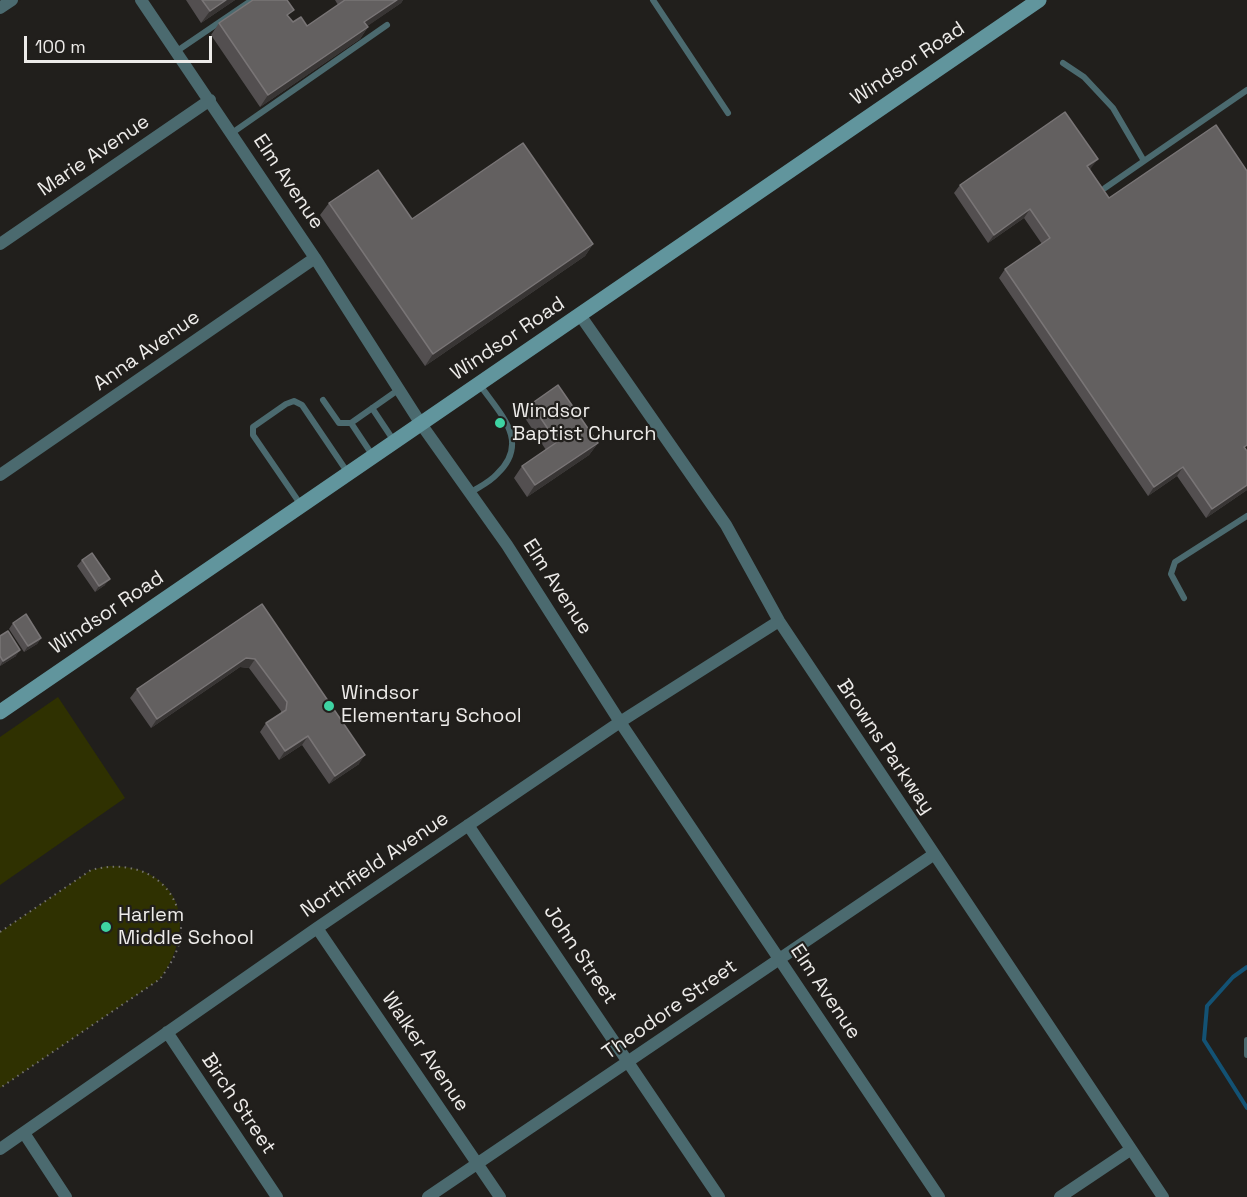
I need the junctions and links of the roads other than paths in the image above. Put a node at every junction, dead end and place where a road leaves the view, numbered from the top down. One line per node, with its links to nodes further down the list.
1 (12, 0): 6 (street)
2 (141, 0): 8 (street, Elm Avenue)
3 (252, 0): 8 (lane)
4 (653, 0): 12 (lane)
5 (1039, 0): 18 (street, Windsor Road)
6 (0, 8)
7 (387, 25): 13 (lane)
8 (177, 51): 11 (street, Elm Avenue)
9 (1063, 63): 14 (lane)
10 (1247, 90): 14 (lane)
11 (210, 100): 13 (street, Elm Avenue); 16 (street, Marie Avenue)
12 (728, 113)
13 (232, 133): 17 (street, Elm Avenue)
14 (1144, 161): 15 (lane)
15 (1105, 188)
16 (0, 244)
17 (315, 258): 20 (street, Elm Avenue); 28 (street, Anna Avenue)
18 (580, 315): 19 (street, Windsor Road); 33 (street, Browns Parkway)
19 (480, 383): 24 (street, Windsor Road); 29 (lane)
20 (399, 389): 22 (lane); 24 (street, Elm Avenue)
21 (323, 399): 23 (lane)
22 (372, 408): 23 (lane); 25 (lane)
23 (351, 423): 26 (lane)
24 (421, 424): 25 (street, Windsor Road); 29 (street, Elm Avenue)
25 (394, 442): 26 (street, Windsor Road)
26 (373, 456): 27 (street, Windsor Road)
27 (348, 473): 30 (street, Windsor Road); 30 (lane)
28 (0, 476)
29 (470, 493): 35 (street, Elm Avenue)
30 (302, 505): 34 (street, Windsor Road)
31 (1247, 516): 32 (lane)
32 (1184, 598)
33 (779, 621): 35 (street, Northfield Avenue); 37 (street, Browns Parkway)
34 (0, 712)
35 (620, 722): 36 (street, Northfield Avenue); 39 (street, Elm Avenue)
36 (468, 825): 38 (street, Northfield Avenue); 43 (street, John Street)
37 (933, 855): 39 (street, Theodore Street); 46 (street, Browns Parkway)
38 (317, 928): 40 (street, Northfield Avenue); 47 (street, Walker Avenue)
39 (779, 958): 43 (street, Theodore Street); 53 (street, Elm Avenue)
40 (167, 1032): 44 (street, Northfield Avenue); 49 (street, Birch Street)
41 (1247, 1040): 42 (lane)
42 (1247, 1055)
43 (629, 1062): 47 (street, Theodore Street); 52 (street, John Street)
44 (24, 1133): 45 (street, Northfield Avenue); 48 (street)
45 (0, 1149)
46 (1130, 1150): 54 (street); 55 (street, Browns Parkway)
47 (478, 1165): 50 (street, Theodore Street); 51 (street, Walker Avenue)
48 (66, 1197)
49 (277, 1197)
50 (428, 1197)
51 (500, 1197)
52 (719, 1197)
53 (939, 1197)
54 (1060, 1197)
55 (1163, 1197)

